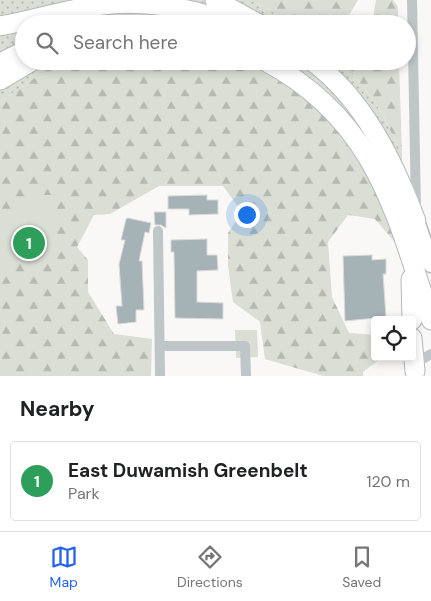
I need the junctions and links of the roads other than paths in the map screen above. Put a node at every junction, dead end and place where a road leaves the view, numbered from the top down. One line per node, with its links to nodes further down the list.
1 (215, 0): 5 (highway)
2 (412, 0): 6 (street)
3 (53, 15): 4 (highway)
4 (206, 15)
5 (242, 15)
6 (412, 15)
7 (15, 23): 8 (highway)
8 (0, 26)
9 (15, 56): 10 (highway)
10 (0, 63)
11 (17, 70): 15 (highway)
12 (280, 70): 18 (highway)
13 (323, 70): 16 (highway)
14 (413, 70): 16 (street)
15 (0, 80)
16 (416, 221): 19 (main road)
17 (158, 231): 22 (street)
18 (409, 253): 20 (highway); 21 (highway)
19 (431, 264)
20 (412, 316)
21 (431, 320)
22 (160, 346): 26 (street); 27 (street)
23 (431, 354): 25 (street)
24 (414, 361): 25 (highway)
25 (415, 374)
26 (160, 376)
27 (246, 376)

